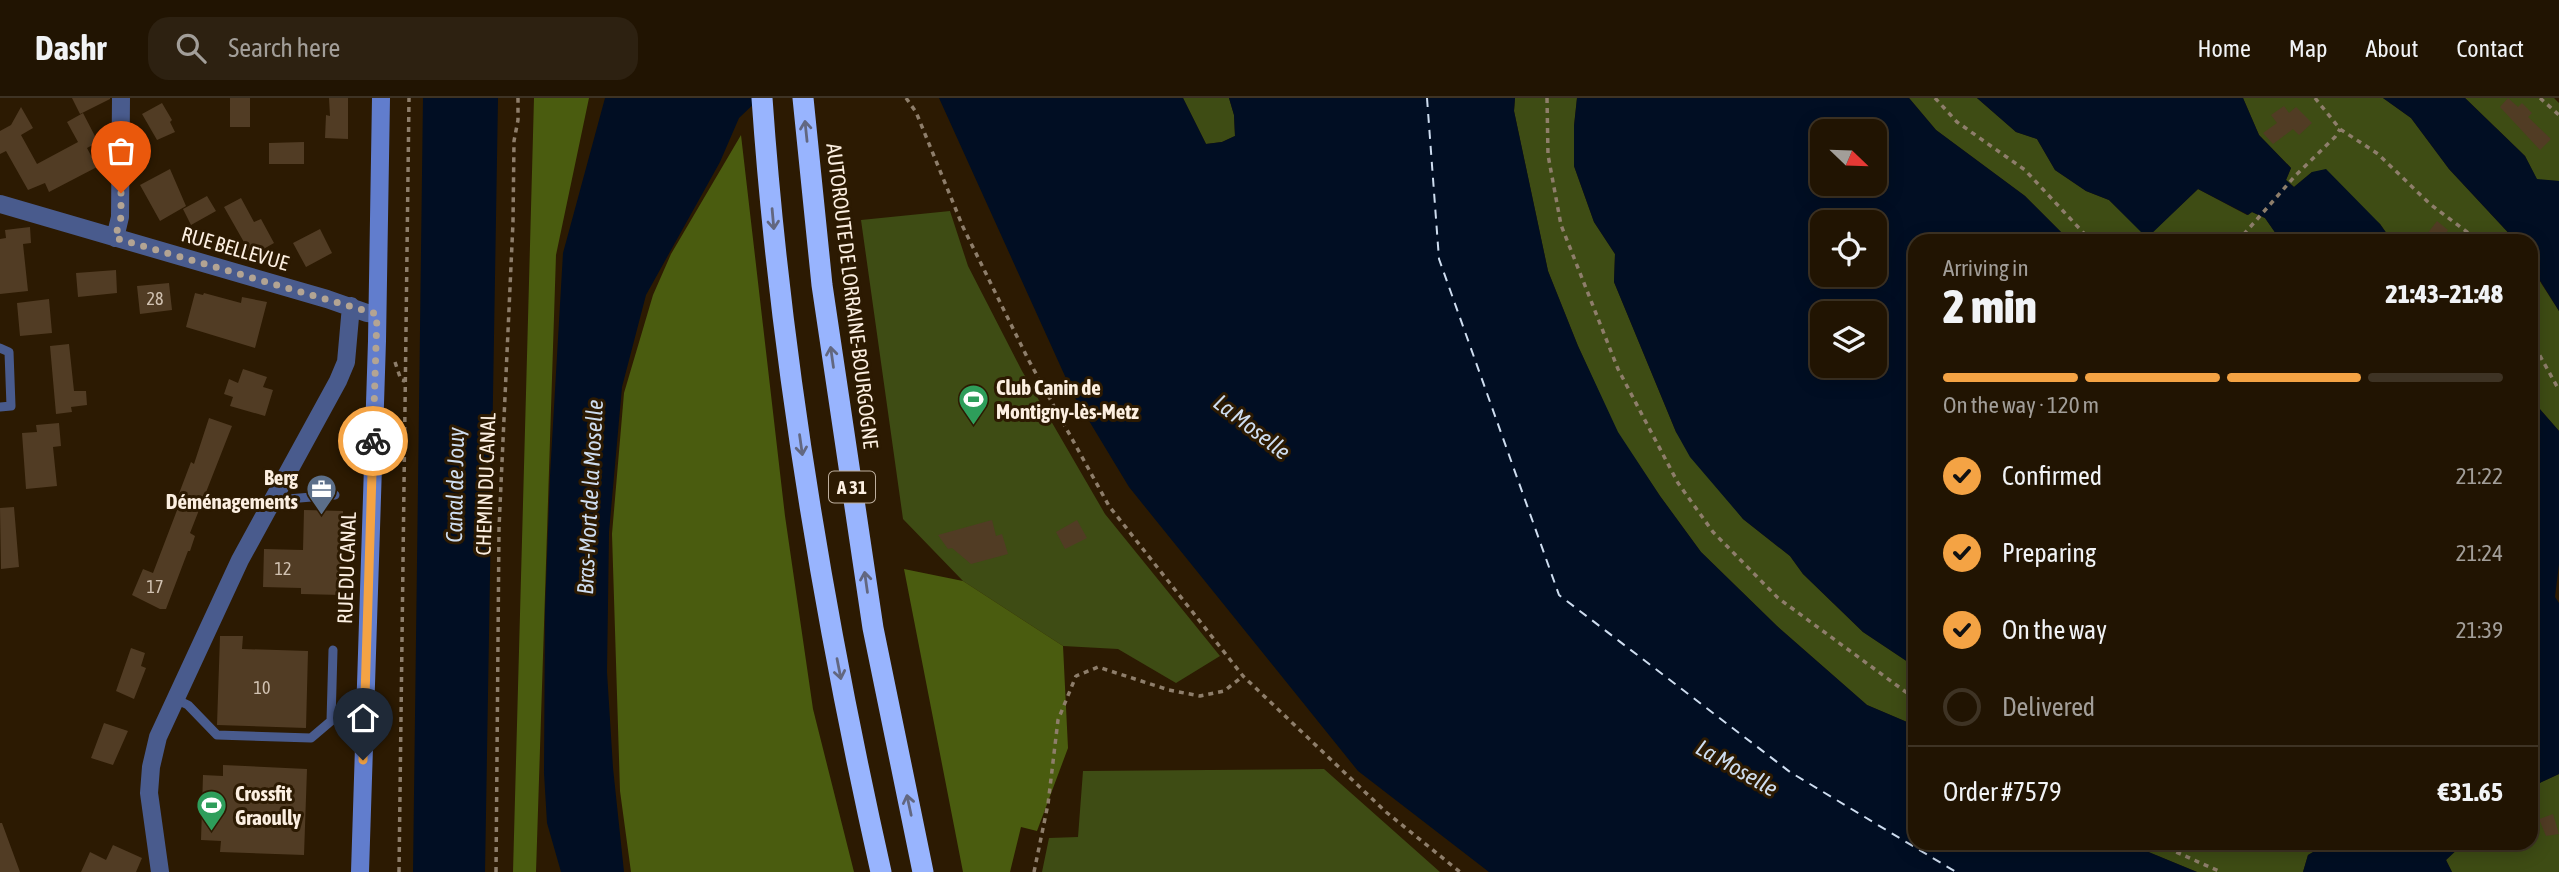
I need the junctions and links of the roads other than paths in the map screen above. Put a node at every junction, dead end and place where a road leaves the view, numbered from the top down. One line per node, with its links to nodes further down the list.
1 (121, 98): 6 (street)
2 (381, 98): 8 (street, RUE DU CANAL)
3 (803, 98): 18 (highway, AUTOROUTE DE LORRAINE-BOURGOGNE / A 31, one-way to 3)
4 (762, 100): 17 (highway, A 31, one-way to 17)
5 (0, 204): 6 (street, RUE BELLEVUE)
6 (115, 238): 7 (street, RUE BELLEVUE)
7 (351, 306): 8 (street, RUE BELLEVUE); 11 (street)
8 (377, 314): 16 (street, RUE DU CANAL)
9 (0, 348): 10 (lane)
10 (0, 407)
11 (277, 493): 12 (lane); 14 (street)
12 (335, 495)
13 (333, 650): 14 (lane)
14 (175, 699): 15 (street)
15 (159, 872)
16 (360, 872)
17 (881, 872)
18 (923, 872)

